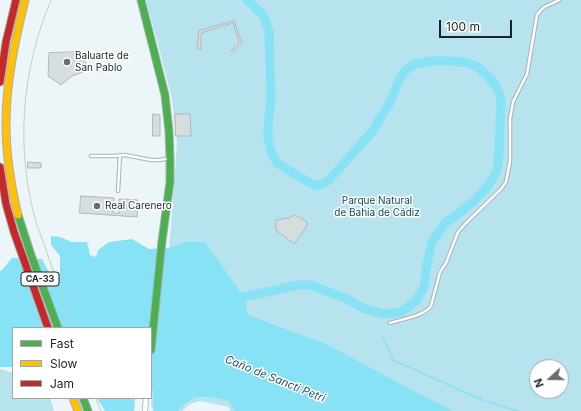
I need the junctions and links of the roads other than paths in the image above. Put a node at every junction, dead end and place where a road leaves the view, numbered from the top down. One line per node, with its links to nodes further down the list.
1 (16, 0): 5 (main road)
2 (25, 0): 13 (main road, CA-33)
3 (142, 0): 8 (main road)
4 (559, 0): 11 (lane)
5 (0, 82)
6 (120, 155): 7 (lane); 8 (lane); 10 (lane)
7 (91, 156)
8 (170, 158): 14 (main road)
9 (0, 167): 12 (main road, CA-33)
10 (118, 191)
11 (390, 323)
12 (48, 327)
13 (58, 327)
14 (152, 340)
15 (73, 399): 18 (main road)
16 (83, 399): 19 (main road)
17 (146, 399): 20 (street)
18 (78, 411)
19 (88, 411)
20 (145, 411)

